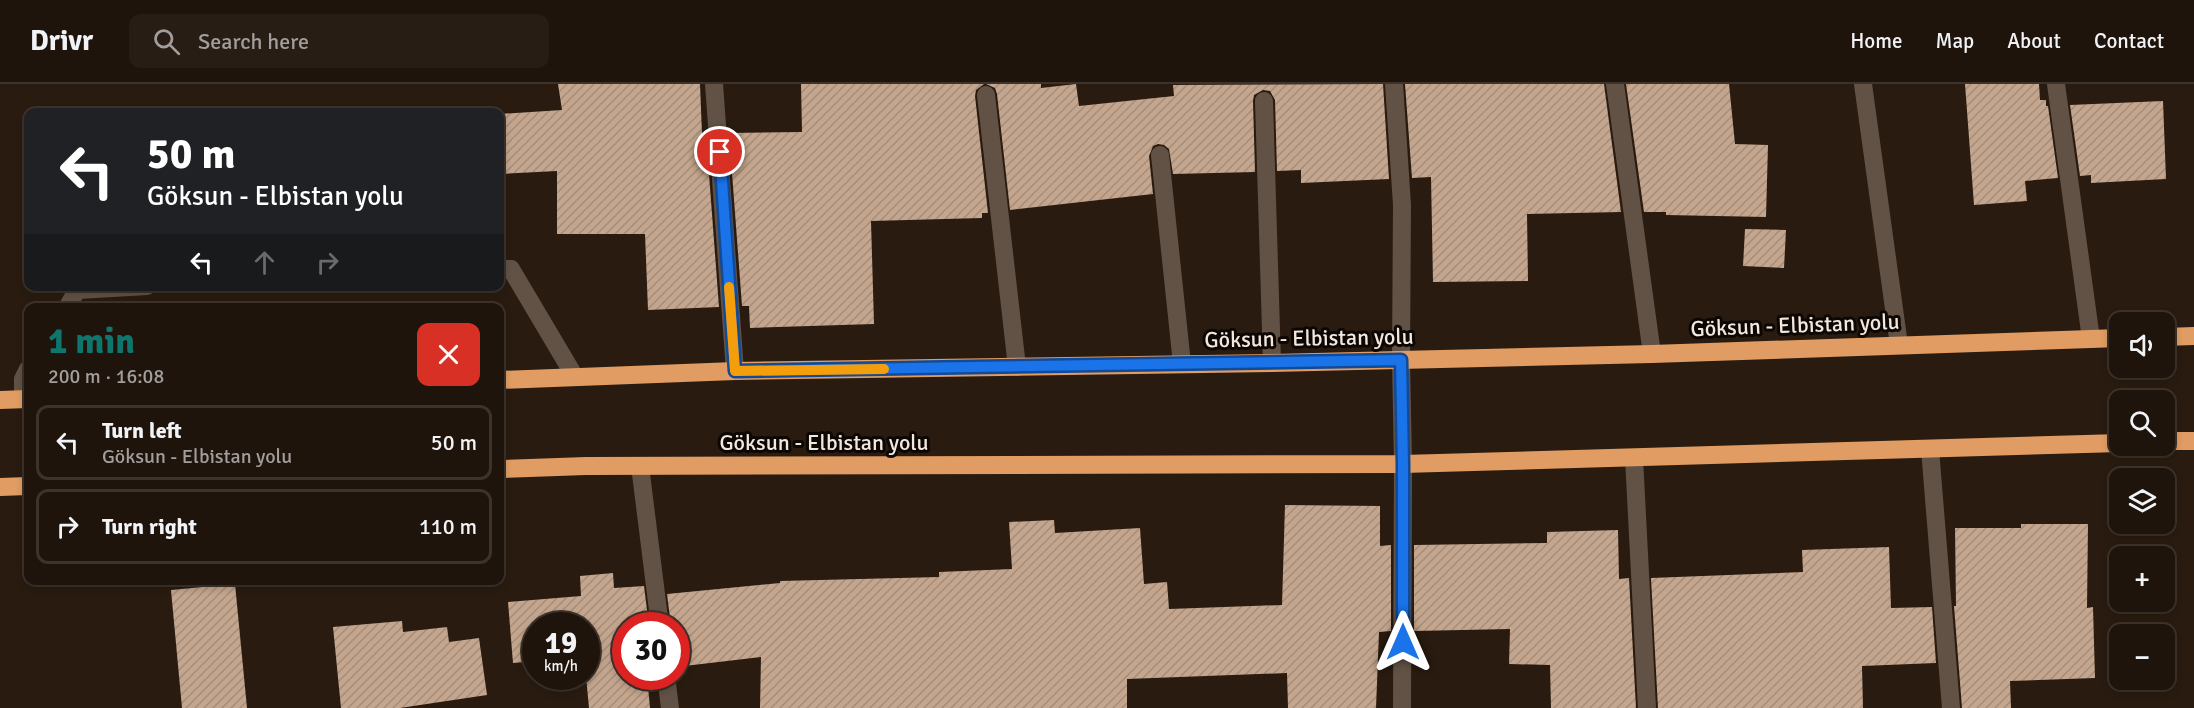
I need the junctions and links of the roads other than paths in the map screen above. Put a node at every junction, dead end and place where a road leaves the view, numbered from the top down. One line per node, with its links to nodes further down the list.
1 (714, 84): 20 (street)
2 (1394, 84): 16 (street)
3 (1616, 84): 15 (street)
4 (1863, 84): 14 (street)
5 (2056, 84): 13 (street)
6 (986, 95): 19 (street)
7 (1264, 101): 17 (street)
8 (1160, 154): 18 (street)
9 (504, 269): 21 (street)
10 (2194, 336): 11 (highway)
11 (2175, 337)
12 (2109, 338): 13 (highway, Göksun - Elbistan yolu)
13 (2091, 339): 14 (highway, Göksun - Elbistan yolu)
14 (1899, 345): 15 (highway, Göksun - Elbistan yolu)
15 (1652, 354): 16 (highway, Göksun - Elbistan yolu)
16 (1401, 360): 17 (highway, Göksun - Elbistan yolu); 30 (street)
17 (1272, 363): 18 (highway, Göksun - Elbistan yolu)
18 (1182, 364): 19 (highway, Göksun - Elbistan yolu)
19 (1017, 367): 20 (highway, Göksun - Elbistan yolu)
20 (735, 371): 21 (highway, Göksun - Elbistan yolu)
21 (575, 377): 22 (highway, Göksun - Elbistan yolu)
22 (504, 380)
23 (24, 399): 24 (highway)
24 (0, 400)
25 (2175, 441): 26 (highway)
26 (2194, 441)
27 (2109, 443): 28 (highway, Göksun - Elbistan yolu)
28 (1930, 449): 29 (highway, Göksun - Elbistan yolu); 40 (street)
29 (1634, 458): 30 (highway, Göksun - Elbistan yolu); 39 (street)
30 (1403, 464): 31 (highway, Göksun - Elbistan yolu); 38 (street)
31 (640, 466): 32 (highway, Göksun - Elbistan yolu); 35 (street)
32 (504, 469)
33 (24, 486): 34 (highway)
34 (0, 487)
35 (658, 612)
36 (668, 690): 37 (street)
37 (670, 708)
38 (1402, 708)
39 (1647, 708)
40 (1951, 708)

